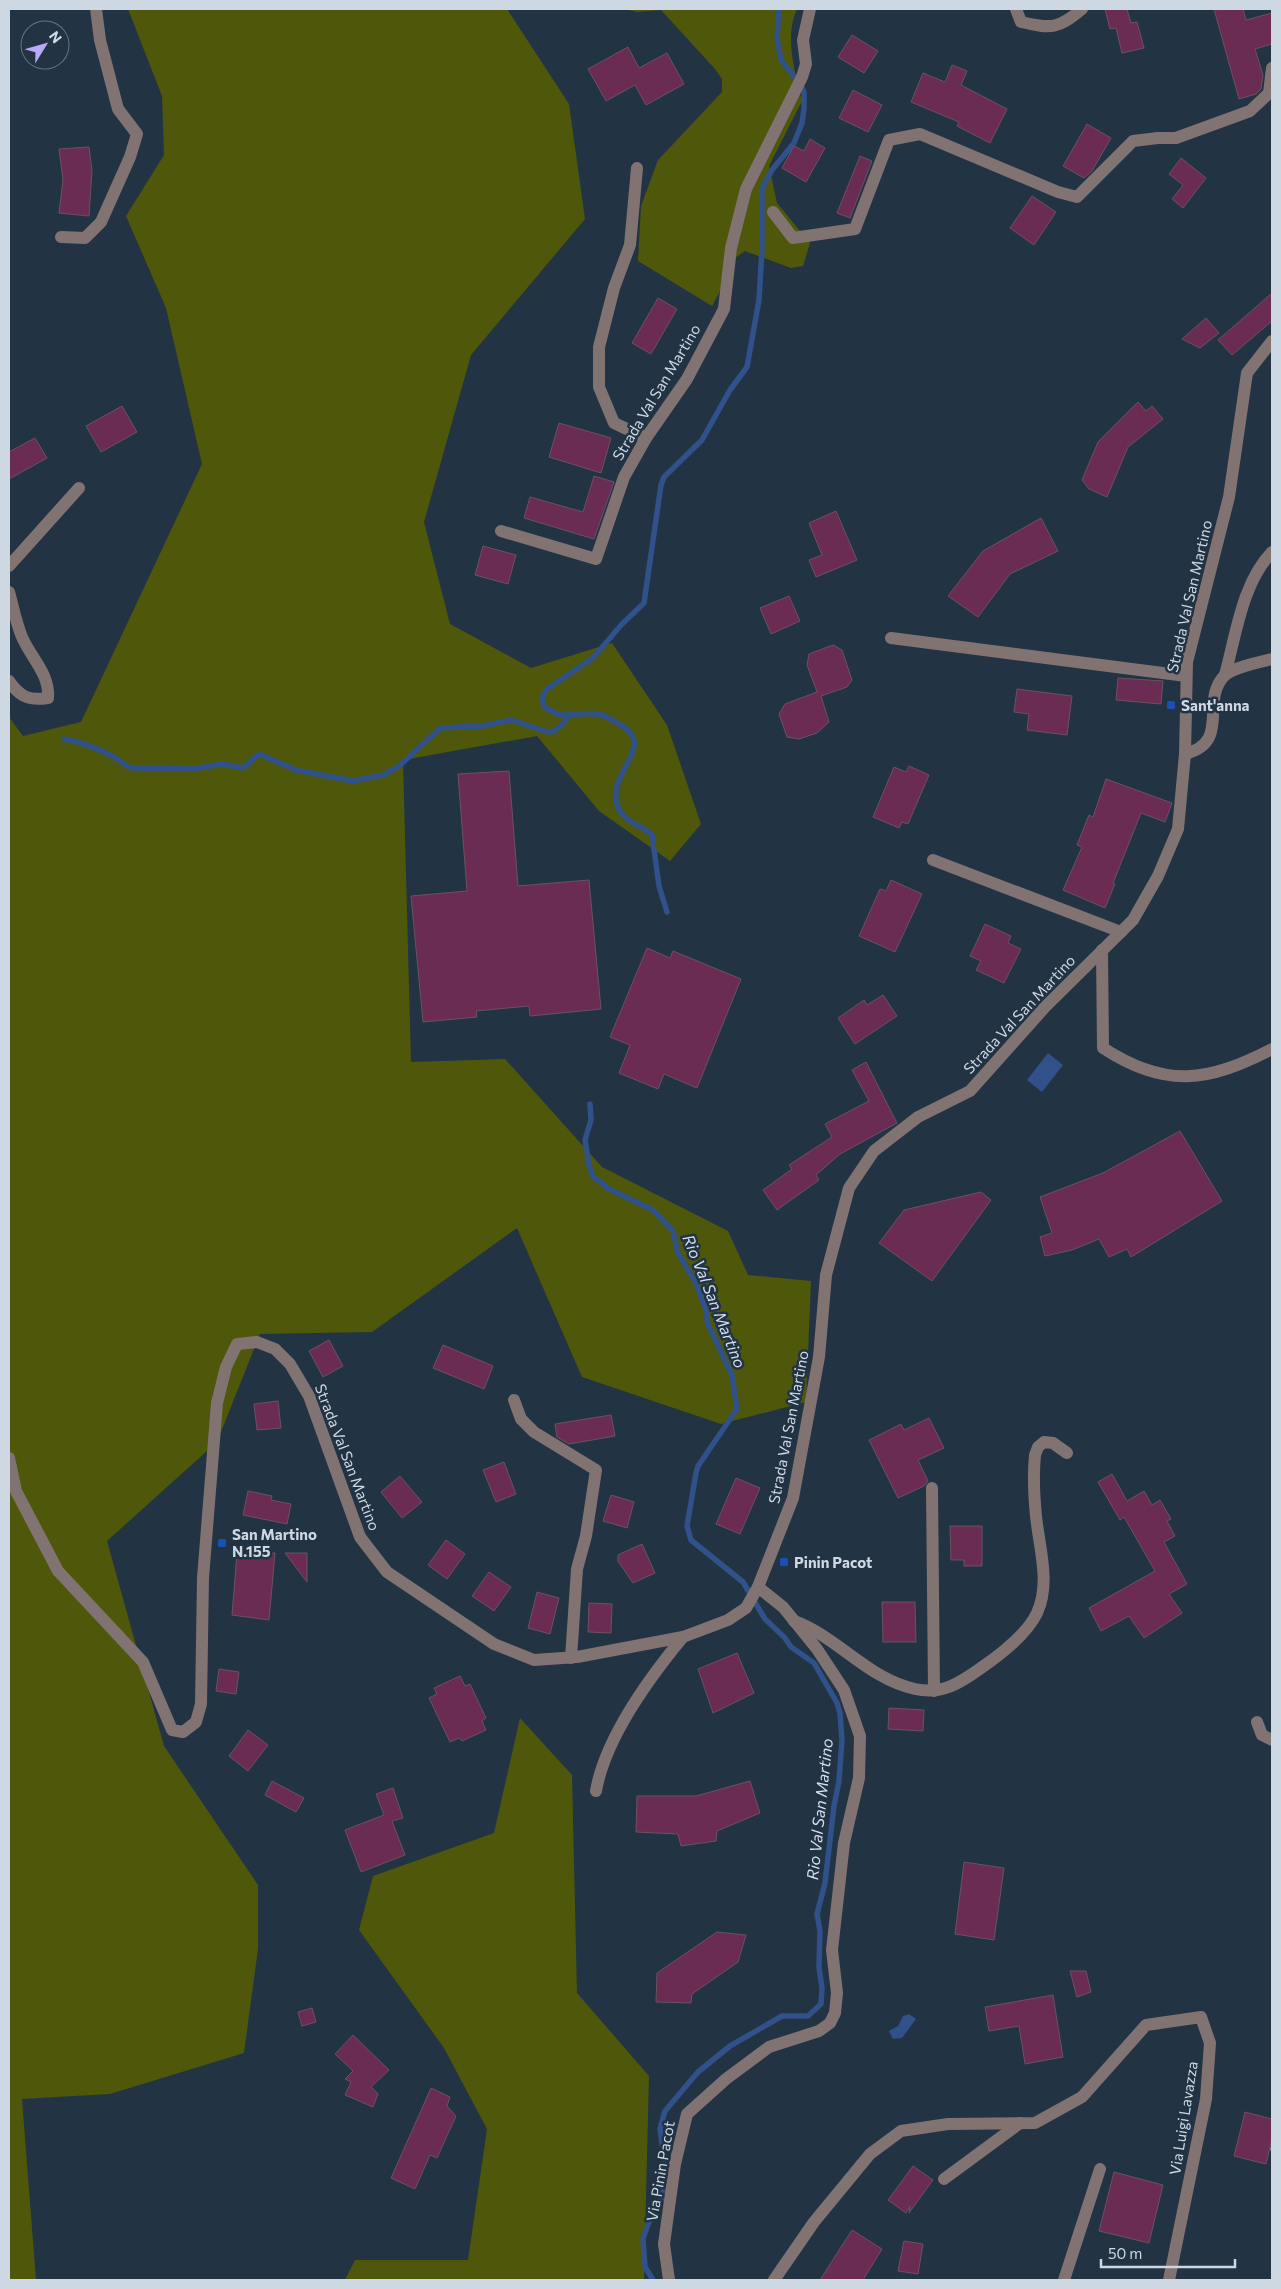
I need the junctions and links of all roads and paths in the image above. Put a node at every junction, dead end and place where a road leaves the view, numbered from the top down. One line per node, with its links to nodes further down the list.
1 (96, 9): 8 (street)
2 (810, 9): 10 (street, Strada Val San Martino)
3 (1016, 9): 4 (street)
4 (1082, 9)
5 (1272, 68): 7 (street)
6 (637, 168): 10 (street)
7 (773, 212)
8 (61, 237)
9 (1272, 341): 19 (street, Strada Val San Martino)
10 (646, 438): 12 (street, Strada Val San Martino)
11 (79, 488): 14 (street)
12 (501, 531)
13 (1272, 552): 18 (street)
14 (9, 566)
15 (9, 592): 20 (street)
16 (891, 638): 19 (street)
17 (1272, 659): 18 (street)
18 (1225, 675): 21 (street)
19 (1186, 676): 21 (street, Strada Val San Martino)
20 (9, 681)
21 (1185, 754): 23 (street, Strada Val San Martino)
22 (933, 860): 23 (street)
23 (1121, 932): 24 (street, Strada Val San Martino)
24 (1102, 950): 25 (street); 30 (street, Strada Val San Martino)
25 (1272, 1049)
26 (514, 1400): 33 (street)
27 (1067, 1453): 34 (street)
28 (9, 1458): 33 (street, Strada Val San Martino)
29 (932, 1488): 34 (street)
30 (758, 1587): 31 (street, Via Pinin Pacot); 32 (street, Strada Val San Martino)
31 (794, 1621): 34 (street); 41 (street, Via Pinin Pacot)
32 (683, 1637): 33 (street, Strada Val San Martino); 37 (street)
33 (572, 1658)
34 (934, 1691)
35 (1257, 1722): 36 (street)
36 (1272, 1740)
37 (596, 1791)
38 (1020, 2122): 40 (street); 42 (street, Via Luigi Lavazza); 44 (street, Via Luigi Lavazza)
39 (1100, 2169): 43 (street)
40 (944, 2179)
41 (669, 2280)
42 (774, 2280)
43 (1064, 2280)
44 (1169, 2280)

